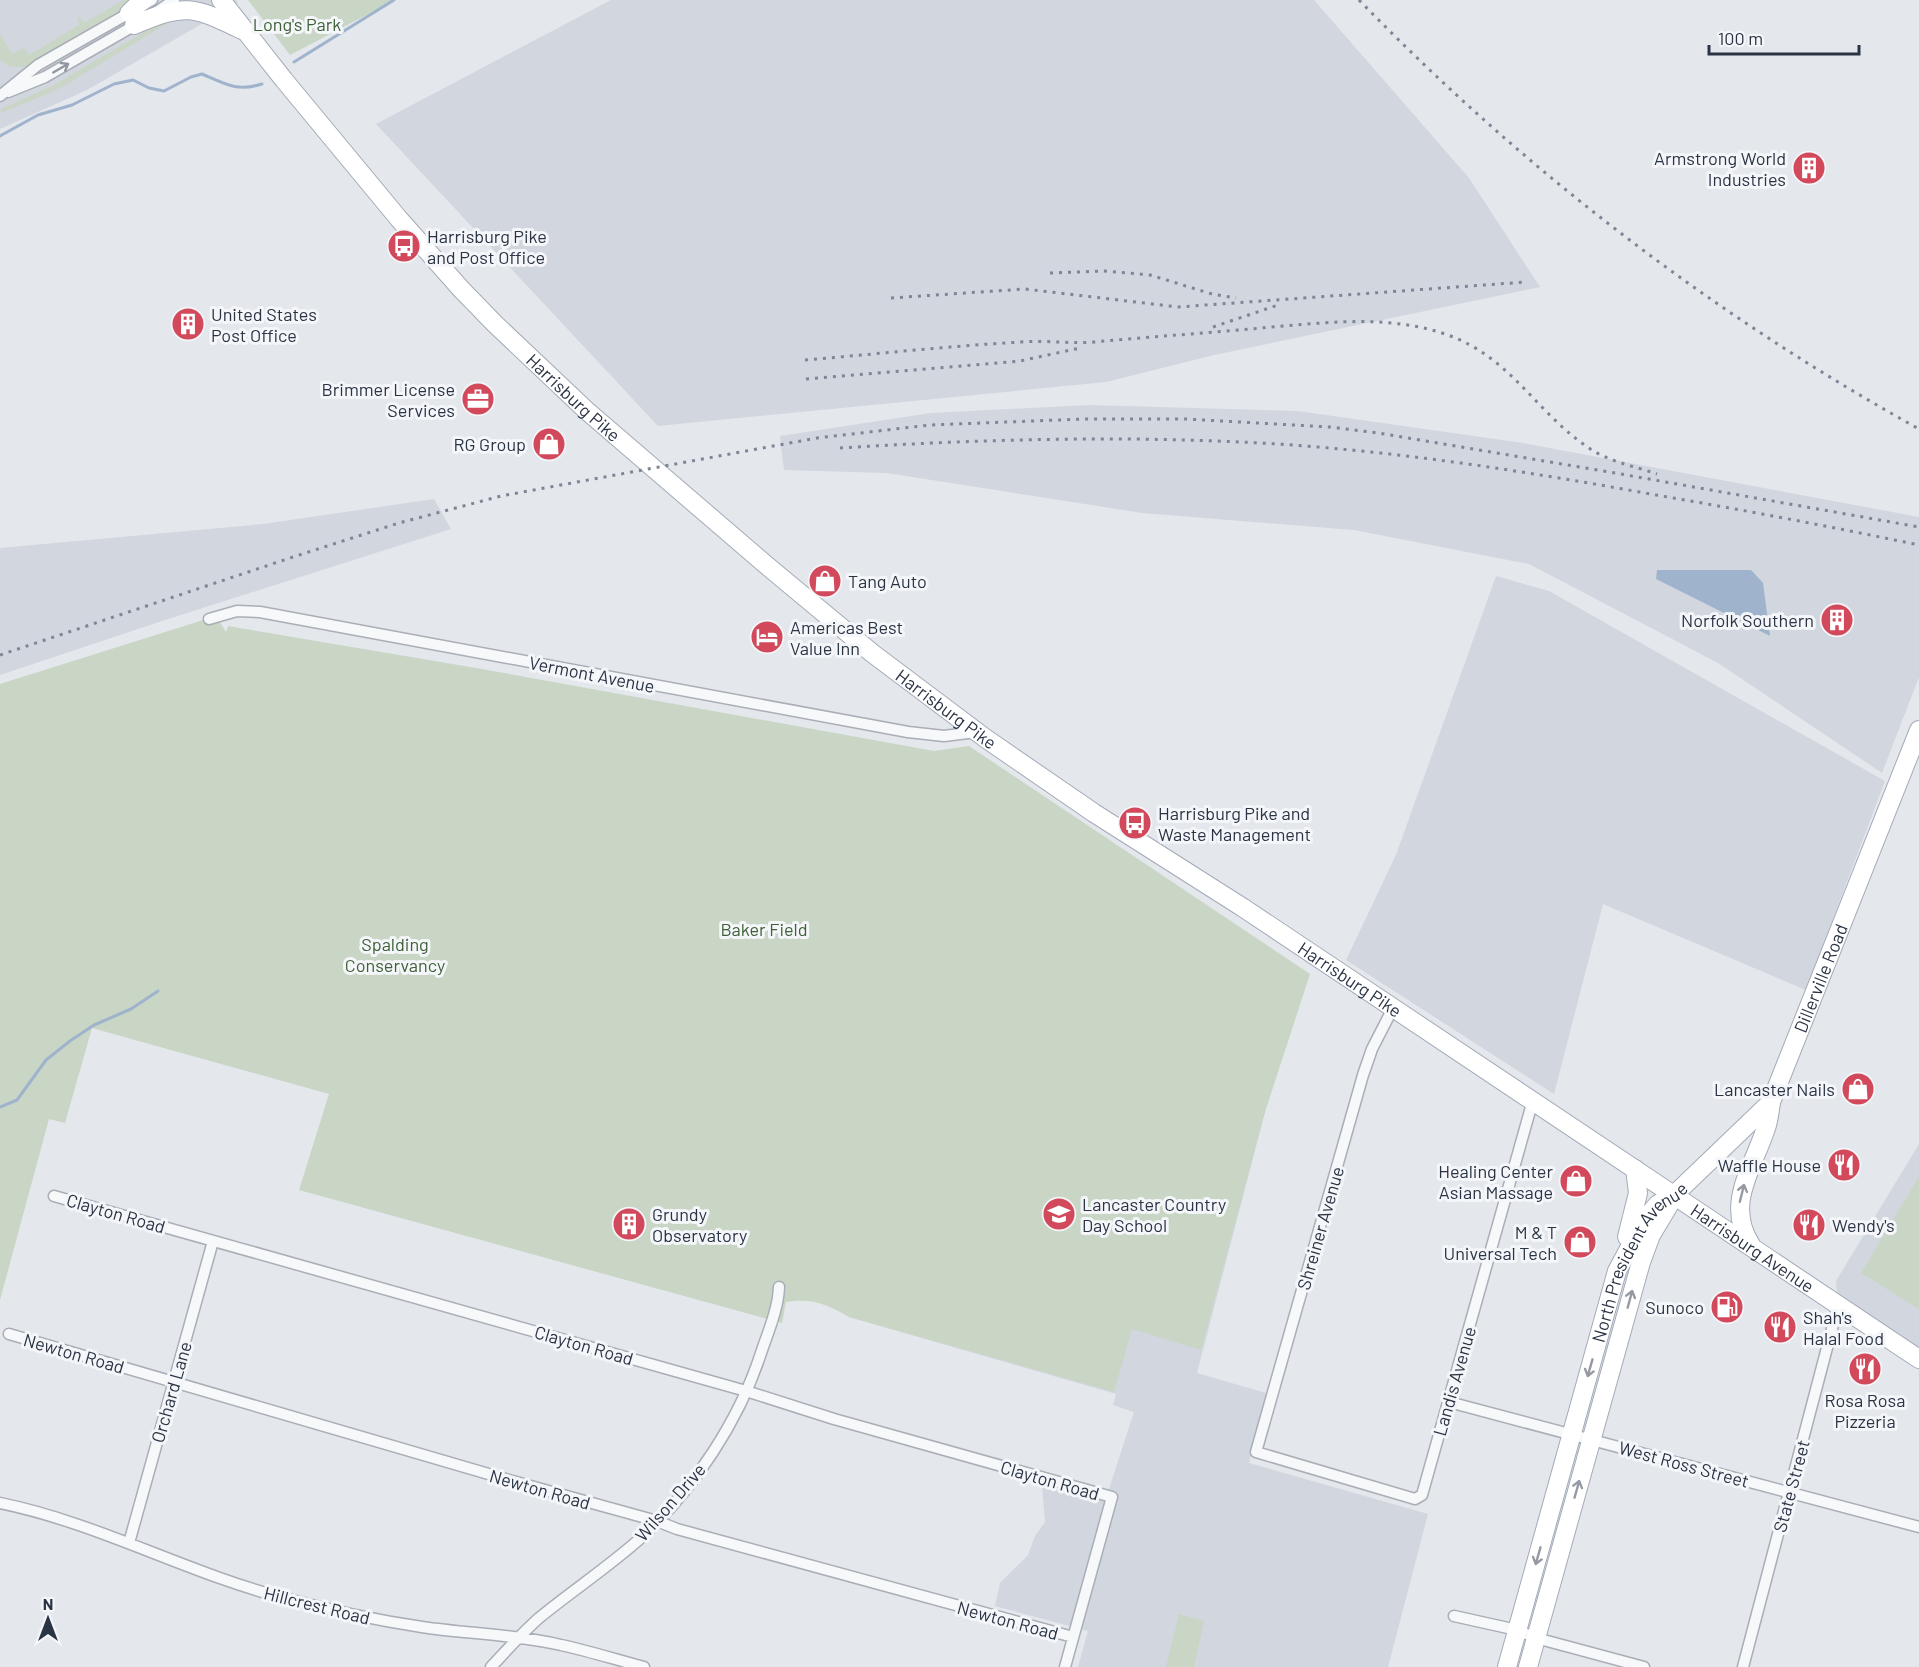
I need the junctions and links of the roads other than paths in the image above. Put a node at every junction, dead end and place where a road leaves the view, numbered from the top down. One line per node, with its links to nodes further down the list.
1 (143, 0): 5 (main road)
2 (152, 0): 5 (street)
3 (174, 0): 5 (street)
4 (221, 0): 6 (main road, Harrisburg Pike)
5 (131, 19): 6 (main road); 7 (street)
6 (246, 32): 10 (main road, Harrisburg Pike)
7 (4, 94)
8 (209, 619): 10 (street, Vermont Avenue)
9 (1919, 730): 13 (main road, Dillerville Road)
10 (976, 732): 11 (main road, Harrisburg Pike)
11 (1393, 1008): 12 (main road, Harrisburg Pike); 29 (street, Shreiner Avenue)
12 (1533, 1100): 14 (main road, Harrisburg Pike); 26 (street, Landis Avenue)
13 (1771, 1102): 15 (main road, Dillerville Road); 18 (main road, one-way to 13)
14 (1635, 1169): 15 (main road, Harrisburg Pike); 19 (main road)
15 (1674, 1195): 18 (main road, Harrisburg Avenue); 19 (main road, North President Avenue); 28 (main road, North President Avenue, one-way to 15)
16 (54, 1196): 17 (street, Clayton Road)
17 (213, 1241): 24 (street, Orchard Lane); 25 (street, Clayton Road)
18 (1753, 1248): 21 (main road, Harrisburg Avenue)
19 (1617, 1271): 27 (main road, North President Avenue, one-way to 27)
20 (779, 1287): 25 (street, Wilson Drive)
21 (1838, 1306): 23 (main road, Harrisburg Avenue); 30 (street, State Street)
22 (9, 1334): 24 (street, Newton Road)
23 (1919, 1359)
24 (174, 1383): 32 (street, Newton Road); 34 (street, Orchard Lane)
25 (746, 1391): 32 (street, Wilson Drive); 38 (street, Clayton Road)
26 (1449, 1402): 27 (street, West Ross Street); 29 (street, Landis Avenue)
27 (1572, 1434): 28 (street, West Ross Street); 36 (main road, North President Avenue, one-way to 36)
28 (1591, 1440): 30 (street, West Ross Street); 39 (main road, North President Avenue, one-way to 28)
29 (1256, 1452)
30 (1789, 1492): 33 (street, West Ross Street); 46 (street, State Street)
31 (0, 1503): 34 (street, Hillcrest Road)
32 (657, 1521): 37 (street, Wilson Drive); 38 (street, Newton Road)
33 (1919, 1527)
34 (129, 1544): 37 (street, Hillcrest Road)
35 (1454, 1616): 36 (street)
36 (1517, 1630): 39 (street); 43 (main road, North President Avenue)
37 (519, 1637): 40 (street, Wilson Drive); 41 (street, Hillcrest Road)
38 (1073, 1637): 42 (street)
39 (1536, 1638): 44 (main road, North President Avenue); 45 (street)
40 (491, 1667)
41 (644, 1667)
42 (1065, 1667)
43 (1507, 1667)
44 (1528, 1667)
45 (1644, 1667)
46 (1743, 1667)

